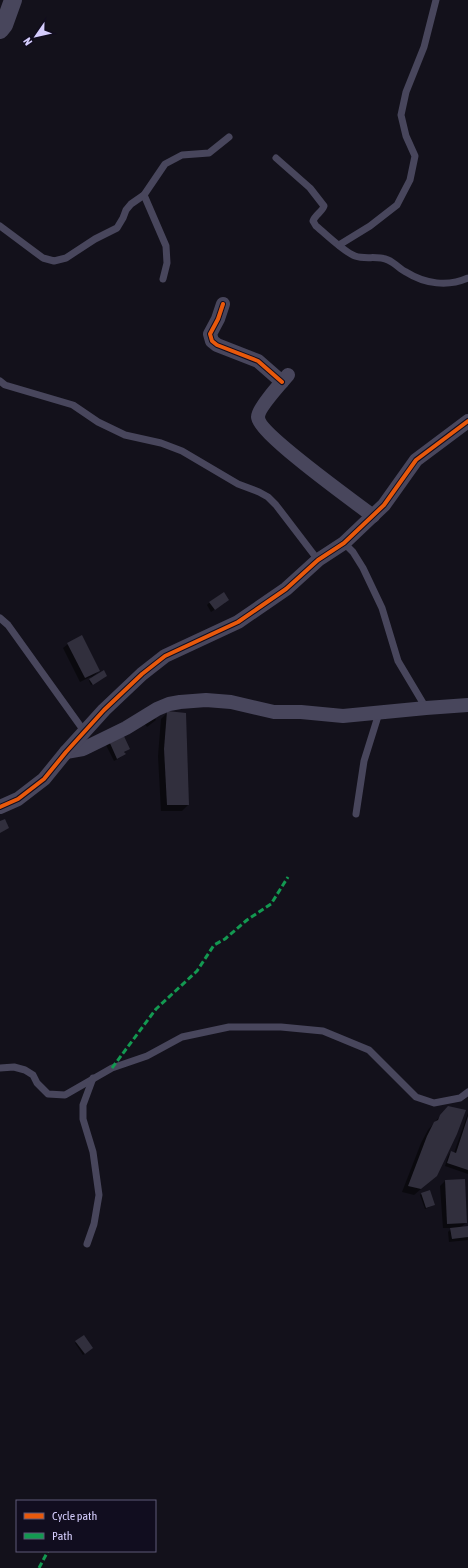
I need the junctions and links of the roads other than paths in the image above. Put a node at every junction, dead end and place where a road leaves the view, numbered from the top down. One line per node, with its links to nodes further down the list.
1 (436, 0): 8 (lane)
2 (8, 4): 3 (street)
3 (0, 30)
4 (229, 137): 6 (lane)
5 (276, 158): 8 (lane)
6 (144, 195): 7 (lane); 10 (lane)
7 (0, 226)
8 (339, 245): 9 (lane)
9 (468, 278)
10 (164, 279)
11 (223, 304): 14 (street)
12 (0, 381): 16 (lane)
13 (468, 421): 14 (street)
14 (374, 516): 15 (street)
15 (344, 543): 16 (street); 19 (lane)
16 (318, 560): 21 (street)
17 (0, 618): 21 (lane)
18 (468, 705): 19 (street)
19 (426, 708): 20 (street)
20 (380, 713): 22 (street); 24 (lane)
21 (84, 731): 22 (street)
22 (66, 752): 23 (street)
23 (0, 807)
24 (356, 814)
25 (0, 1068): 26 (lane)
26 (93, 1078): 27 (lane); 28 (lane)
27 (468, 1092)
28 (87, 1244)

